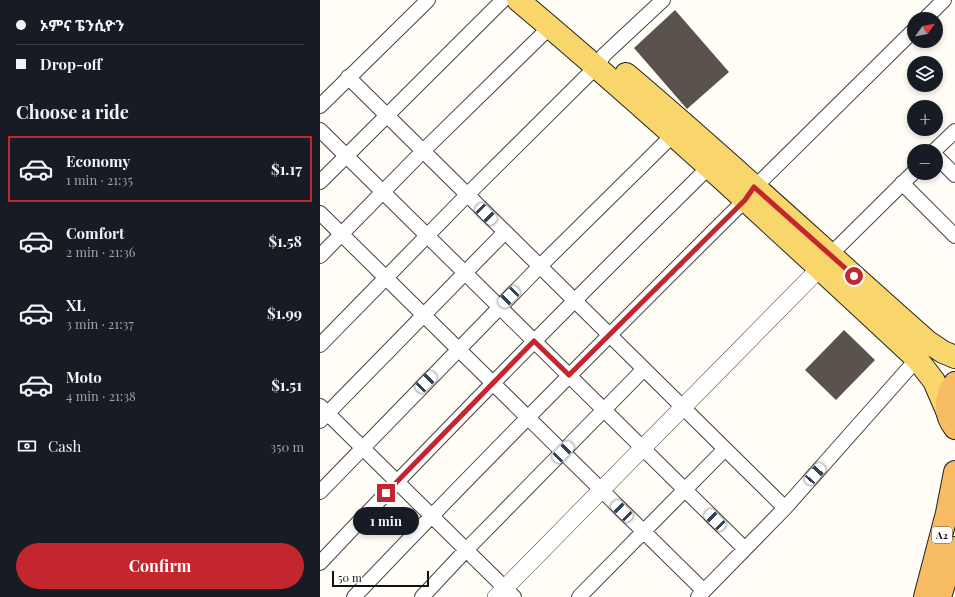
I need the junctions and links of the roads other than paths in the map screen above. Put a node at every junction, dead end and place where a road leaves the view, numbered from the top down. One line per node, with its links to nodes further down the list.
1 (428, 0): 11 (street)
2 (502, 0): 13 (street)
3 (518, 0): 8 (main road)
4 (539, 0): 10 (main road)
5 (663, 0): 10 (street)
6 (944, 0): 7 (street)
7 (932, 12)
8 (550, 26): 10 (main road); 18 (street)
9 (907, 37): 27 (street)
10 (600, 61): 16 (main road); 27 (main road); 28 (street)
11 (348, 78): 12 (street); 13 (street)
12 (320, 106)
13 (386, 115): 18 (street); 19 (street)
14 (320, 130): 19 (street)
15 (955, 131): 17 (street)
16 (672, 135): 21 (main road); 36 (street)
17 (941, 144)
18 (423, 151): 26 (street); 28 (street)
19 (346, 156): 24 (street); 26 (street)
20 (943, 163): 22 (street)
21 (709, 168): 27 (main road); 39 (street)
22 (955, 175)
23 (907, 179): 25 (street)
24 (320, 182)
25 (902, 184): 33 (street); 35 (street)
26 (383, 192): 31 (street); 32 (street)
27 (750, 193): 35 (main road); 42 (street)
28 (467, 195): 30 (street); 32 (street)
29 (320, 213): 31 (street)
30 (505, 232): 36 (street); 37 (street)
31 (342, 234): 34 (street); 38 (street)
32 (427, 236): 37 (street); 38 (street)
33 (955, 236)
34 (320, 256)
35 (825, 262): 46 (main road); 47 (main road); 52 (street)
36 (540, 266): 39 (street); 40 (street)
37 (465, 273): 40 (street); 41 (street)
38 (386, 278): 41 (street); 44 (street)
39 (574, 300): 42 (street); 43 (street)
40 (499, 307): 43 (street); 45 (street)
41 (424, 315): 45 (street); 54 (street)
42 (609, 335): 48 (street); 49 (street)
43 (534, 341): 49 (street); 50 (street)
44 (320, 345)
45 (458, 349): 50 (street); 58 (street)
46 (955, 357)
47 (917, 359): 56 (main road); 67 (street)
48 (644, 369): 52 (street); 53 (street)
49 (569, 375): 53 (street); 55 (street)
50 (493, 383): 55 (street); 63 (street)
51 (954, 384): 56 (highway)
52 (682, 407): 59 (street); 60 (street)
53 (604, 410): 59 (street); 61 (street)
54 (322, 413): 58 (street)
55 (528, 418): 61 (street); 68 (street)
56 (950, 418): 57 (highway)
57 (955, 438)
58 (362, 447): 63 (street); 66 (street)
59 (642, 448): 64 (street); 65 (street)
60 (725, 449): 65 (street); 67 (street)
61 (563, 452): 64 (street); 71 (street)
62 (955, 472): 72 (highway, A2)
63 (397, 481): 68 (street); 73 (street)
64 (601, 490): 69 (street); 74 (street)
65 (684, 490): 69 (street); 70 (street)
66 (320, 492)
67 (785, 508): 70 (street)
68 (431, 516): 71 (street); 76 (street)
69 (643, 532): 75 (street); 78 (street)
70 (745, 549): 75 (street)
71 (466, 550): 74 (street); 77 (street)
72 (949, 556): 79 (highway, A2); 80 (highway, A2)
73 (320, 562)
74 (505, 594)
75 (701, 594)
76 (354, 597)
77 (422, 597)
78 (579, 597)
79 (926, 597)
80 (940, 597)

